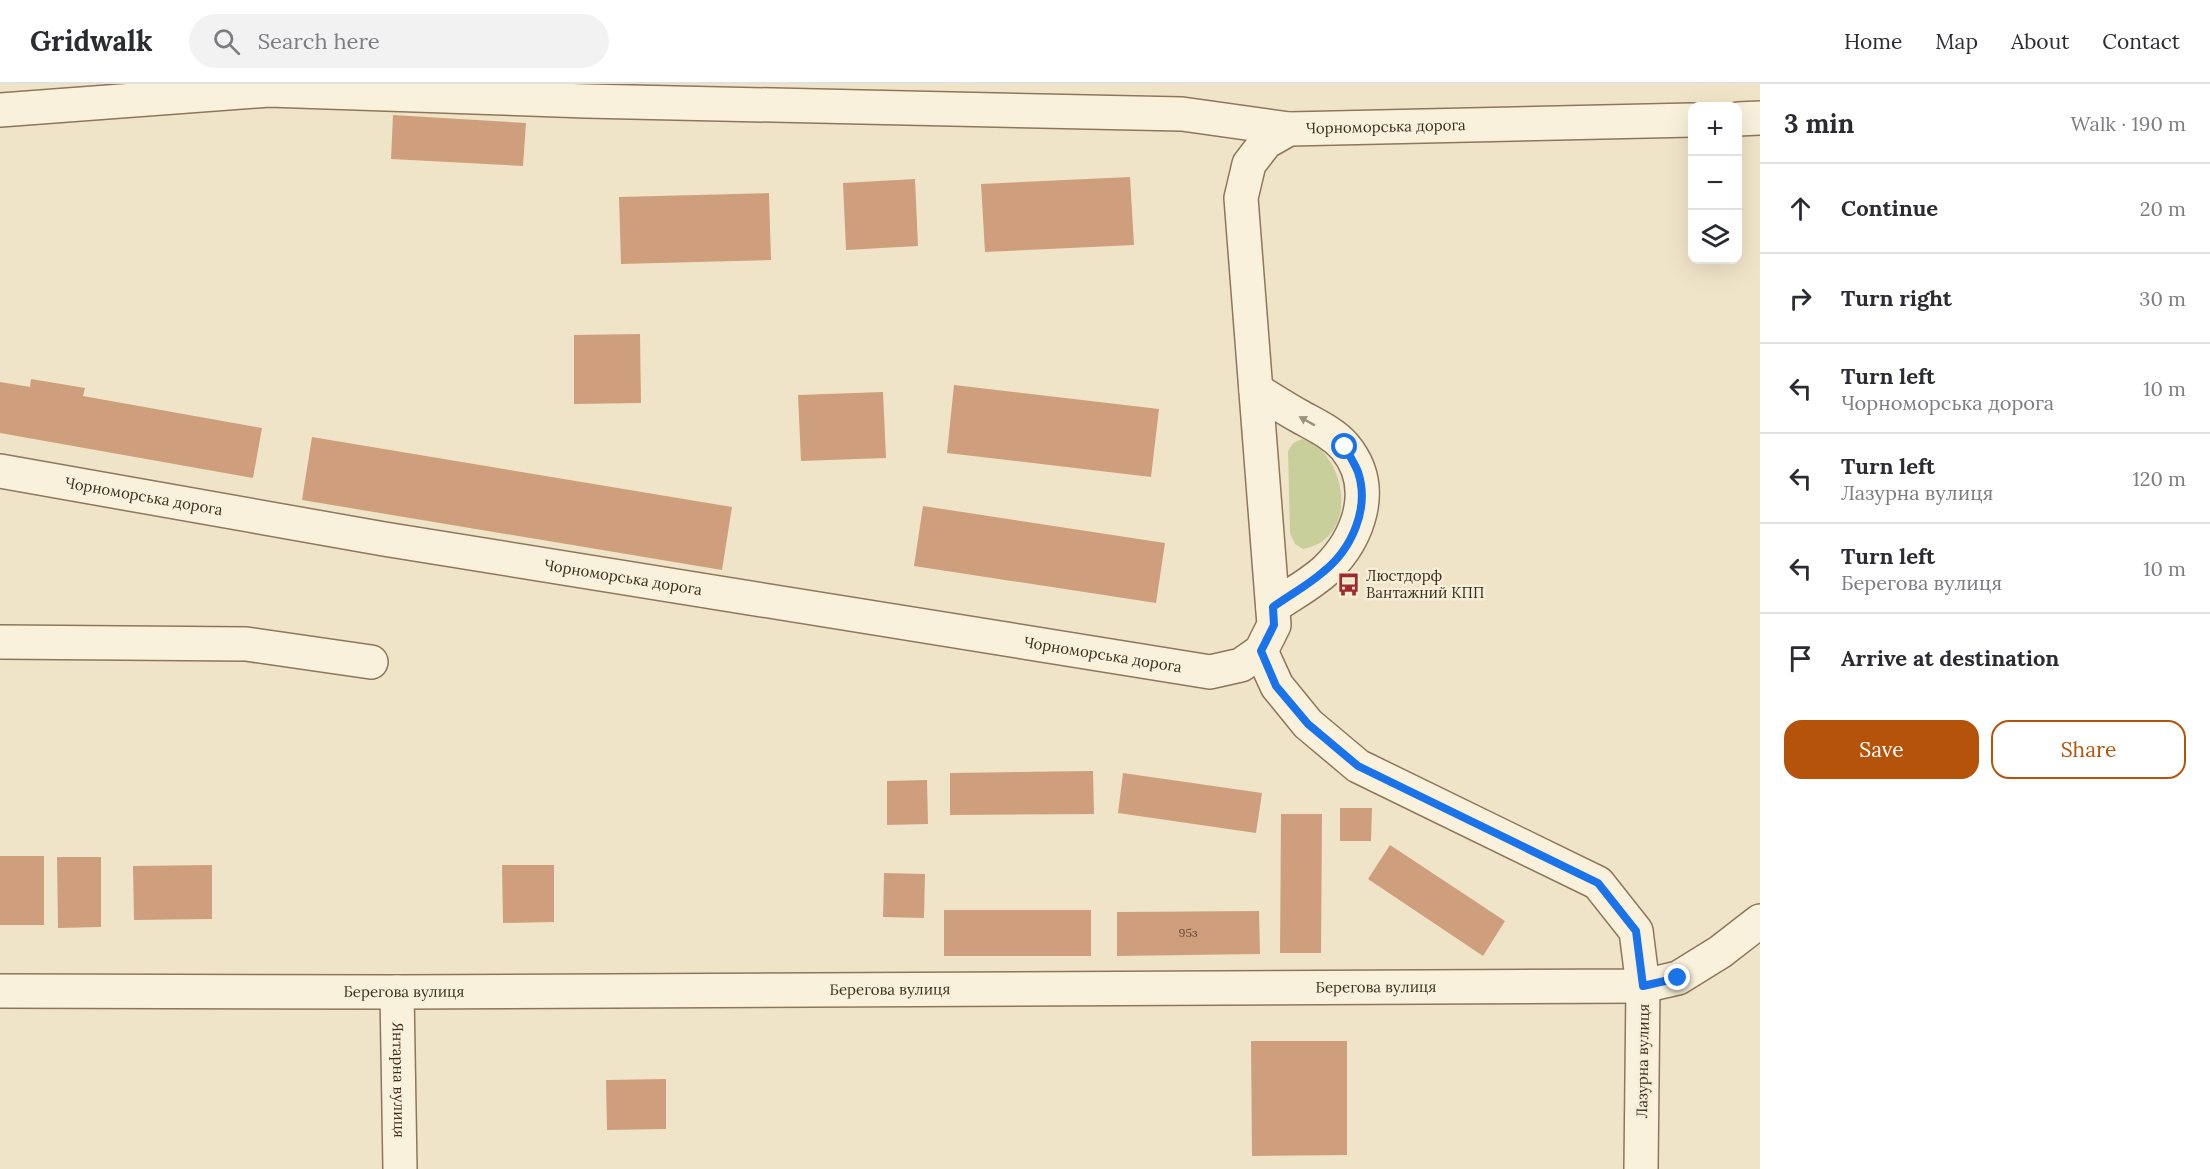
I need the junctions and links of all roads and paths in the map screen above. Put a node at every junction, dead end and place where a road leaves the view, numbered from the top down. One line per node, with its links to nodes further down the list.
1 (0, 110): 5 (street)
2 (1760, 118): 3 (street)
3 (1742, 119)
4 (1688, 120): 5 (street, Чорноморська дорога)
5 (1289, 129): 6 (street, Чорноморська дорога)
6 (1256, 390): 8 (street, Чорноморська дорога); 8 (street, one-way to 6)
7 (0, 471): 10 (street, Чорноморська дорога)
8 (1273, 607): 10 (street, Чорноморська дорога)
9 (0, 642): 11 (street)
10 (1261, 651): 13 (street, Лазурна вулиця)
11 (371, 662)
12 (1760, 921): 13 (street, Берегова вулиця)
13 (1643, 986): 15 (street, Берегова вулиця); 17 (street, Лазурна вулиця)
14 (0, 991): 15 (street, Берегова вулиця)
15 (398, 992): 16 (street, Янтарна вулиця)
16 (400, 1169)
17 (1641, 1169)

